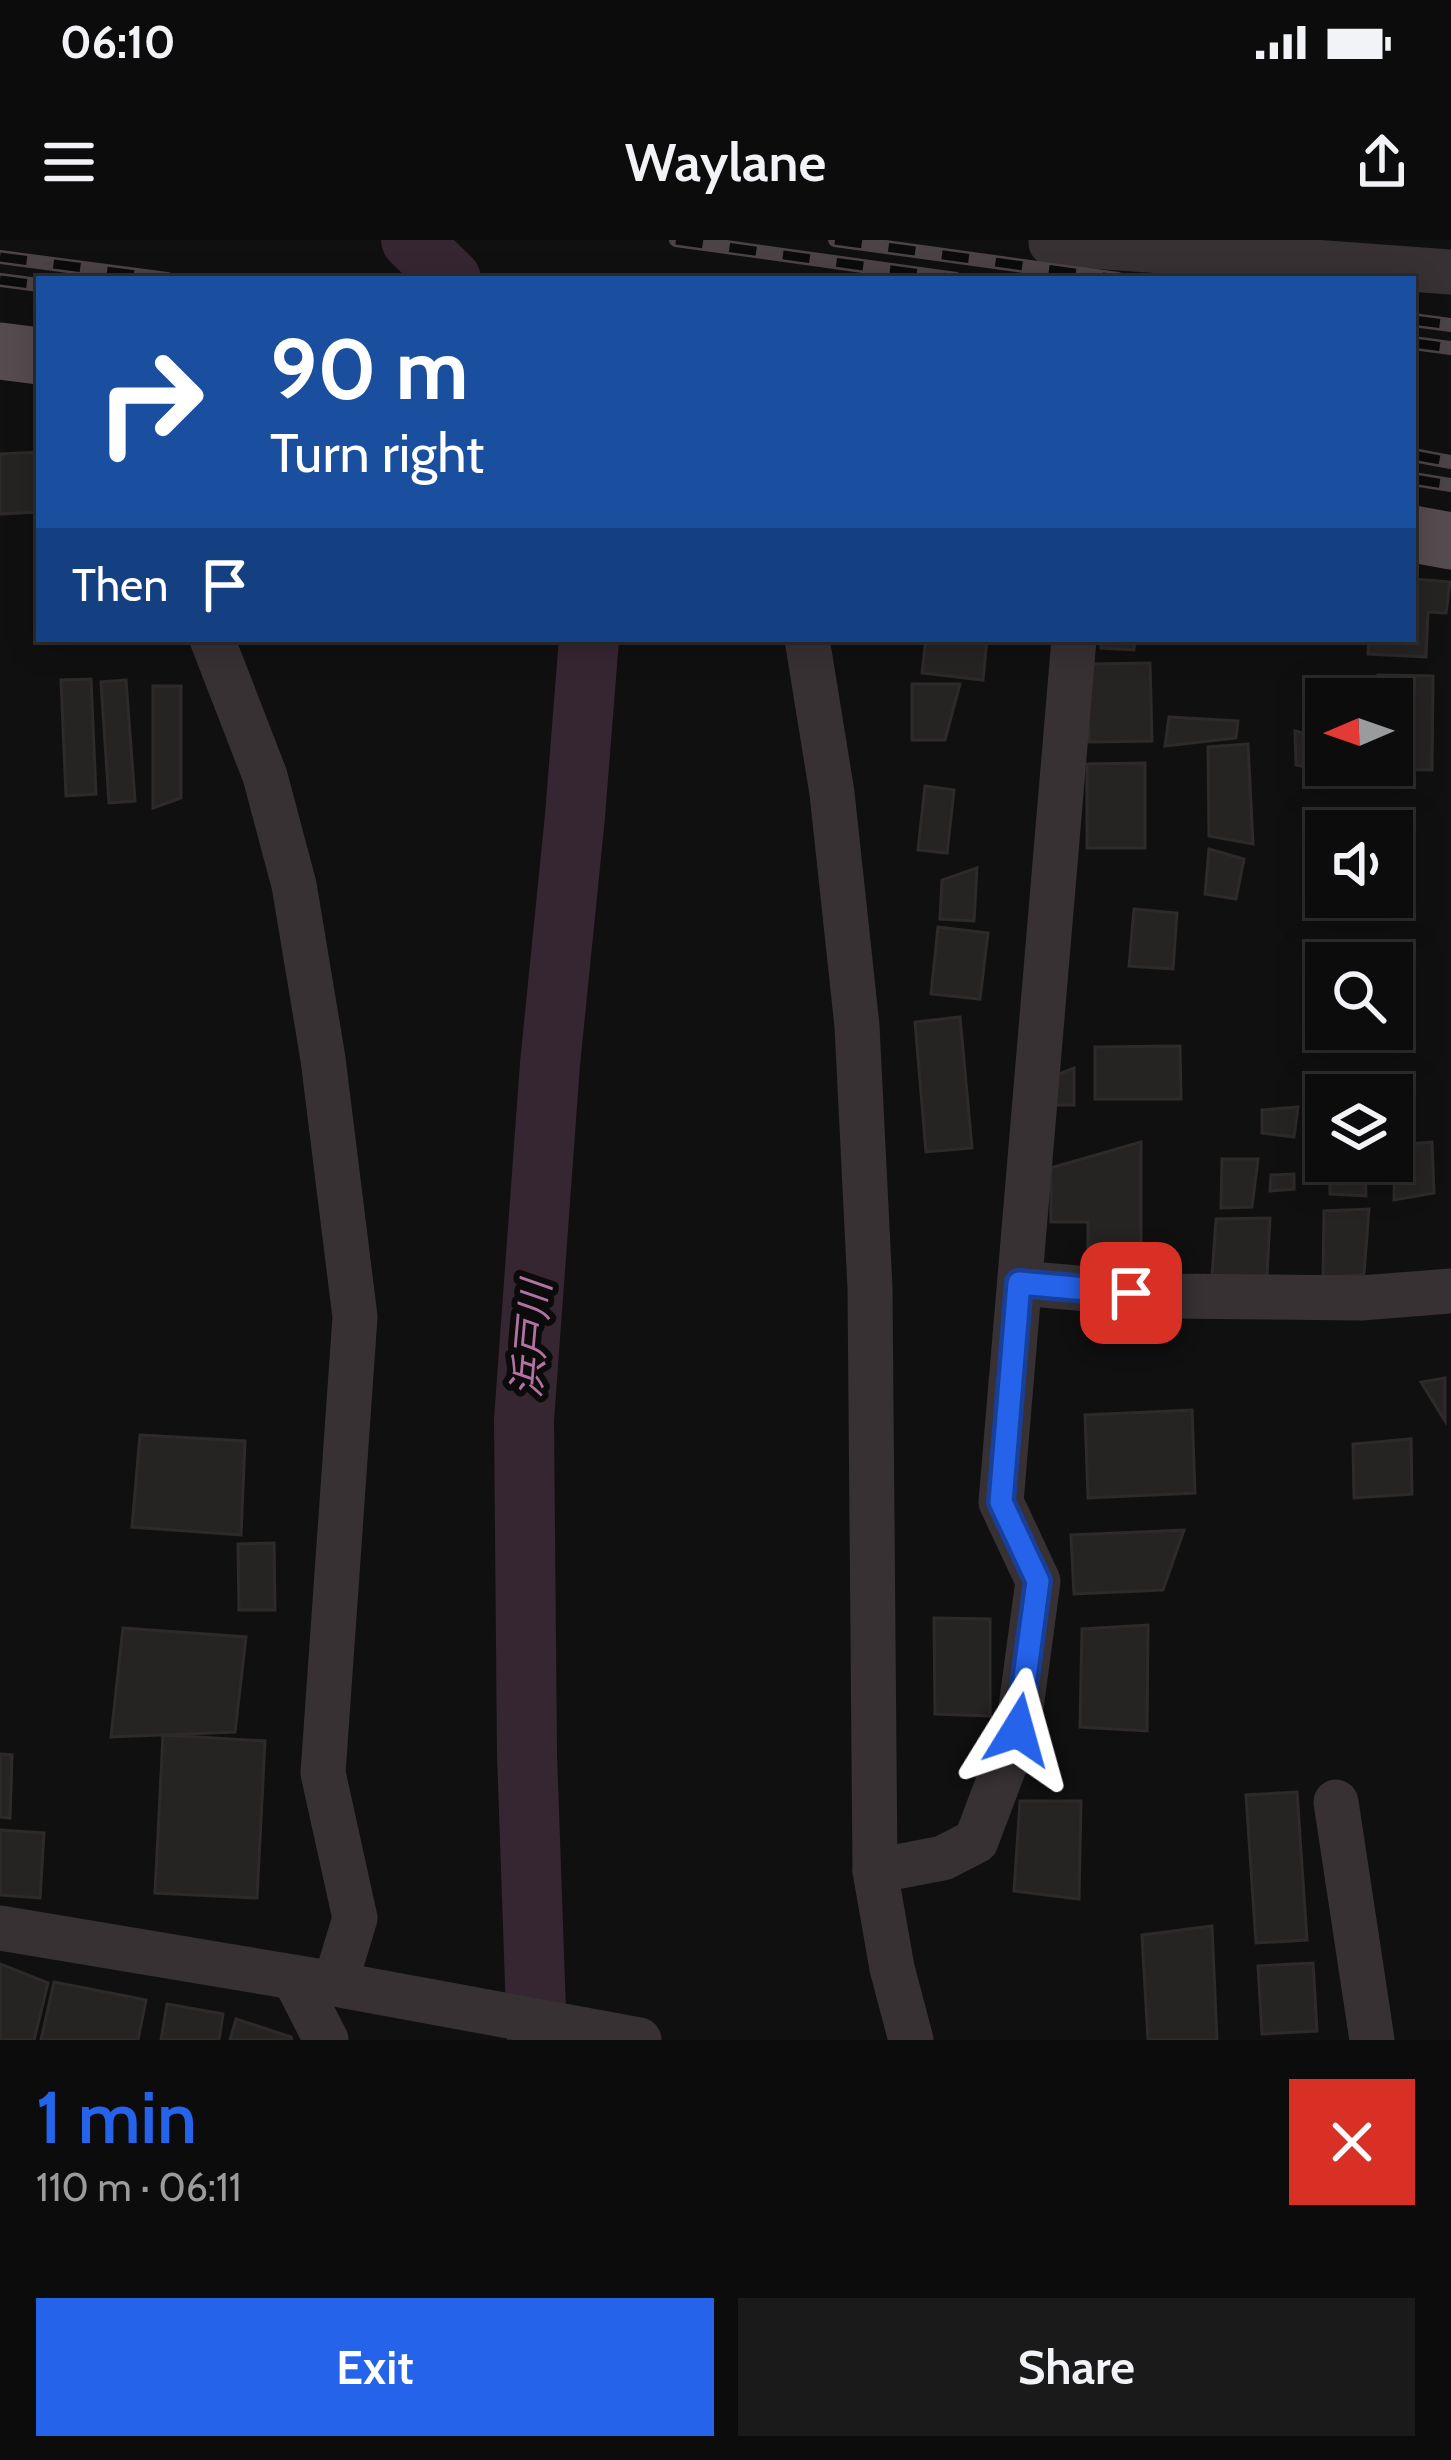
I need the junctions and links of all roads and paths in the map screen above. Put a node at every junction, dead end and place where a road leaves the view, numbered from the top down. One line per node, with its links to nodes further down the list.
1 (1051, 240): 2 (street)
2 (1451, 272)
3 (0, 351): 4 (main road)
4 (36, 356)
5 (1416, 535): 6 (main road)
6 (1451, 542)
7 (213, 642): 15 (street)
8 (807, 642): 13 (street)
9 (1074, 642): 10 (street)
10 (1019, 1283): 11 (street); 13 (street)
11 (1451, 1291)
12 (1336, 1802): 19 (street)
13 (875, 1871): 18 (street)
14 (0, 1928): 15 (street)
15 (334, 1985): 16 (street); 17 (street)
16 (326, 2040)
17 (639, 2040)
18 (910, 2040)
19 (1372, 2040)

